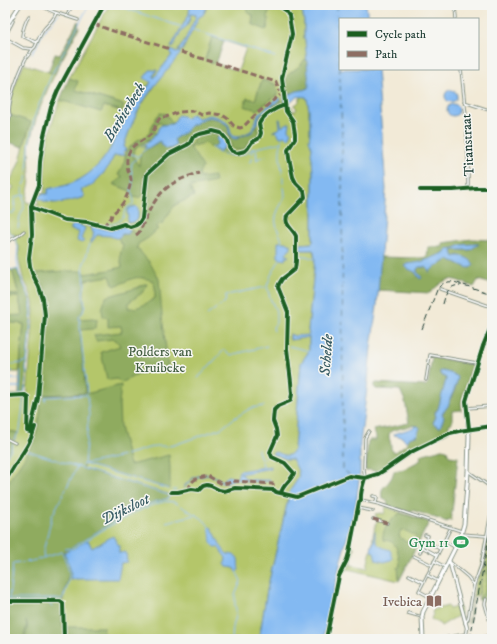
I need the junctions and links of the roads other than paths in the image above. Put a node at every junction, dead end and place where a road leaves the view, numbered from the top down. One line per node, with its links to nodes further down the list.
1 (20, 5): 11 (main road)
2 (39, 5): 5 (street)
3 (72, 5): 7 (street)
4 (455, 5): 8 (street)
5 (56, 13): 7 (street); 14 (street)
6 (29, 16): 14 (street)
7 (67, 16): 9 (street)
8 (456, 18)
9 (78, 20)
10 (13, 21): 11 (street)
11 (10, 24): 12 (main road); 13 (street)
12 (5, 28)
13 (5, 37): 15 (street)
14 (37, 41): 15 (street)
15 (32, 50): 19 (street)
16 (461, 70): 17 (street, Titanstraat)
17 (464, 102): 18 (street); 21 (street, Titanstraat)
18 (492, 111)
19 (5, 136)
20 (492, 188): 21 (street)
21 (468, 189): 22 (street)
22 (420, 190)
23 (24, 231): 24 (street)
24 (6, 242)
25 (440, 289): 26 (street)
26 (492, 307)
27 (492, 324): 28 (main road)
28 (491, 329): 29 (main road)
29 (478, 363): 30 (street); 34 (main road)
30 (426, 380)
31 (5, 396): 32 (street)
32 (27, 396)
33 (492, 406): 34 (street)
34 (466, 408): 36 (main road)
35 (492, 426): 36 (street)
36 (469, 429): 40 (street); 41 (main road)
37 (369, 431): 42 (street)
38 (5, 438): 39 (street)
39 (15, 442)
40 (390, 466): 42 (street); 43 (street)
41 (468, 472): 44 (street); 53 (main road)
42 (365, 478): 46 (street)
43 (369, 478)
44 (492, 488)
45 (373, 496): 47 (street)
46 (361, 500): 47 (street); 49 (street)
47 (376, 504): 52 (street)
48 (492, 508): 55 (street)
49 (374, 511)
50 (373, 519): 51 (street)
51 (387, 522)
52 (450, 527): 53 (street); 57 (street)
53 (462, 533): 55 (street); 59 (main road)
54 (425, 535): 56 (street)
55 (487, 536): 72 (street)
56 (426, 541): 58 (street); 60 (street)
57 (444, 541): 59 (street); 60 (street)
58 (422, 547): 61 (street); 62 (street)
59 (455, 548): 65 (main road)
60 (440, 549): 62 (street)
61 (420, 553)
62 (437, 555): 64 (street)
63 (414, 556): 66 (street)
64 (435, 560): 66 (street); 67 (street)
65 (449, 560): 67 (main road); 72 (street); 79 (street)
66 (432, 565): 69 (street)
67 (446, 567): 71 (main road)
68 (409, 574): 70 (street)
69 (427, 575): 70 (street); 71 (street)
70 (423, 582): 73 (street)
71 (438, 582): 73 (main road)
72 (474, 585): 79 (street)
73 (430, 597): 78 (main road)
74 (486, 599): 80 (street)
75 (60, 601): 76 (street)
76 (63, 603)
77 (408, 613): 78 (street)
78 (422, 617): 85 (main road)
79 (466, 623): 81 (street)
80 (492, 630)
81 (466, 634): 83 (street); 87 (street)
82 (492, 635): 84 (street)
83 (447, 638): 86 (street)
84 (489, 638): 88 (street)
85 (423, 639)
86 (439, 639)
87 (465, 639)
88 (479, 639)

